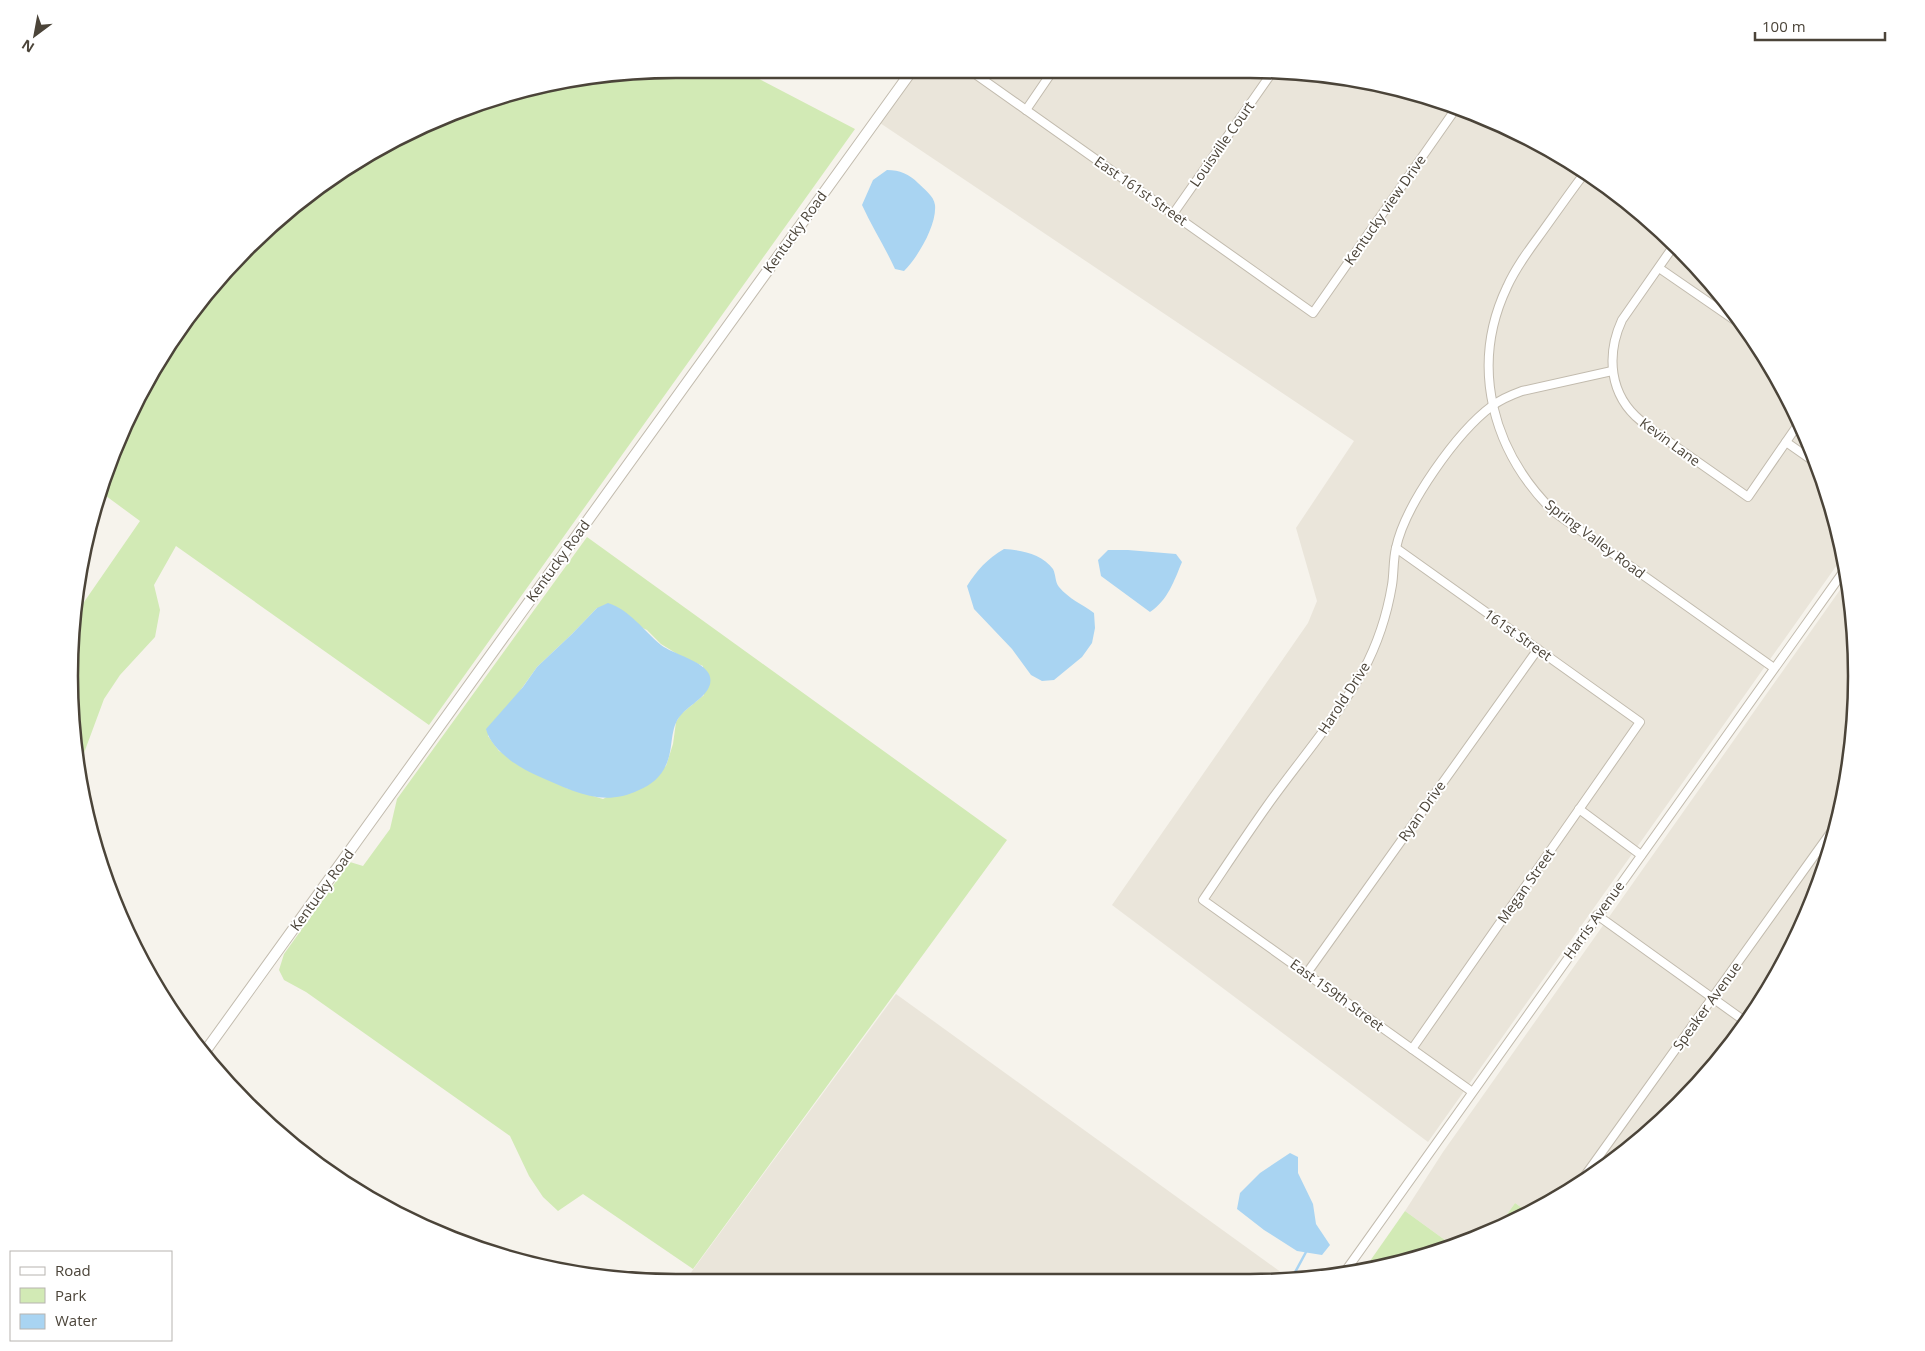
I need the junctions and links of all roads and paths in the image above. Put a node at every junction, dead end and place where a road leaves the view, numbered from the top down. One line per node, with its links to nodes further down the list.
1 (907, 78): 31 (street, Kentucky Road)
2 (981, 78): 5 (street, East 161st Street)
3 (1048, 78): 5 (street)
4 (1268, 78): 8 (street, Louisville Court)
5 (1026, 110): 8 (street, East 161st Street)
6 (1453, 113): 11 (street, Kentucky view Drive)
7 (1581, 178): 14 (street, Spring Valley Road)
8 (1173, 214): 11 (street, East 161st Street)
9 (1670, 251): 10 (street, Kevin Lane)
10 (1659, 268): 12 (street); 13 (street, Kevin Lane)
11 (1313, 313)
12 (1727, 315)
13 (1612, 371): 14 (street); 16 (street, Kevin Lane)
14 (1493, 405): 18 (street, Harold Drive); 21 (street, Spring Valley Road)
15 (1795, 430): 16 (street)
16 (1786, 442): 17 (street)
17 (1805, 456)
18 (1396, 548): 20 (street, 161st Street); 26 (street, Harold Drive)
19 (1839, 578): 21 (street, Harris Avenue)
20 (1538, 649): 22 (street, 161st Street); 28 (street, Ryan Drive)
21 (1774, 668): 25 (street, Harris Avenue)
22 (1640, 722): 23 (street, Megan Street)
23 (1579, 809): 25 (street); 32 (street, Megan Street)
24 (1823, 843): 29 (street, Speaker Avenue)
25 (1640, 855): 27 (street, Harris Avenue)
26 (1203, 900): 28 (street, East 159th Street)
27 (1597, 915): 29 (street); 33 (street, Harris Avenue)
28 (1307, 973): 32 (street, East 159th Street)
29 (1712, 998): 30 (street); 34 (street, Speaker Avenue)
30 (1740, 1018)
31 (208, 1048)
32 (1412, 1049): 33 (street, East 159th Street)
33 (1471, 1091): 35 (street, Harris Avenue)
34 (1592, 1166)
35 (1350, 1265)

